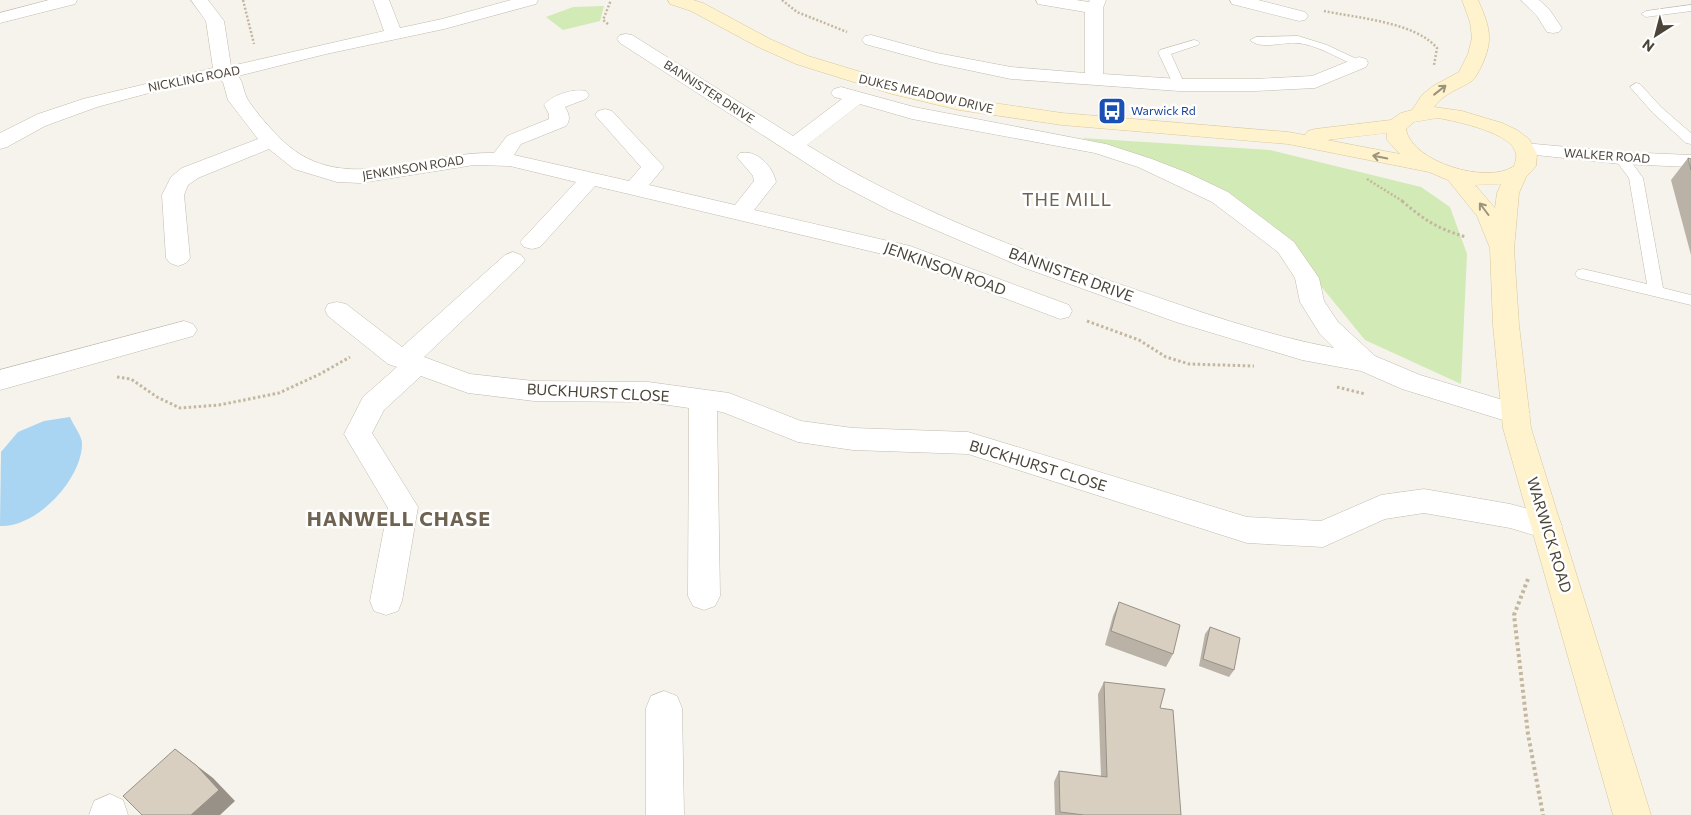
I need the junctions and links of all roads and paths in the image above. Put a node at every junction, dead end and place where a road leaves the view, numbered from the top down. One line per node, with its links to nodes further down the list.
1 (69, 0): 17 (street)
2 (199, 0): 26 (street)
3 (243, 0): 25 (path)
4 (381, 0): 19 (street)
5 (530, 0): 19 (street, NICKLING ROAD)
6 (676, 0): 12 (main road, DUKES MEADOW DRIVE)
7 (782, 0): 21 (path)
8 (1044, 0): 13 (street)
9 (1238, 0): 16 (street)
10 (1470, 0): 30 (main road)
11 (1529, 0): 18 (street)
12 (694, 3): 36 (main road, DUKES MEADOW DRIVE)
13 (1096, 4): 27 (street)
14 (1691, 8): 15 (lane)
15 (1646, 14)
16 (1299, 16)
17 (0, 18)
18 (1553, 28)
19 (394, 34): 25 (street, NICKLING ROAD)
20 (626, 38): 40 (street, BANNISTER DRIVE)
21 (871, 40): 27 (street)
22 (1256, 40): 24 (lane)
23 (1194, 43): 28 (lane)
24 (1359, 63): 28 (street)
25 (253, 67): 26 (street, NICKLING ROAD)
26 (223, 73): 37 (street, NICKLING ROAD); 39 (street, JENKINSON ROAD)
27 (1094, 80): 28 (street)
28 (1179, 85)
29 (1636, 88): 38 (lane)
30 (1473, 90): 32 (main road, one-way to 30); 35 (main road)
31 (579, 96): 45 (street)
32 (1420, 113): 34 (main road); 35 (main road)
33 (605, 115): 51 (street)
34 (1396, 126): 36 (main road, DUKES MEADOW DRIVE); 47 (main road)
35 (1495, 126): 41 (main road)
36 (1288, 138): 42 (main road, DUKES MEADOW DRIVE)
37 (2, 139)
38 (1691, 140)
39 (271, 141): 45 (street, JENKINSON ROAD); 55 (street)
40 (792, 146): 65 (street, BANNISTER DRIVE); 65 (street, BANNISTER DRIVE)
41 (1524, 149): 44 (street, WALKER ROAD); 48 (main road, WARWICK ROAD)
42 (1356, 152): 47 (main road, DUKES MEADOW DRIVE, one-way to 42); 54 (path)
43 (747, 157): 52 (street)
44 (1621, 158): 46 (street, WALKER ROAD); 58 (lane)
45 (500, 160): 50 (street, JENKINSON ROAD)
46 (1691, 160)
47 (1428, 166): 49 (main road)
48 (1517, 174): 49 (main road); 54 (main road, WARWICK ROAD)
49 (1456, 176): 54 (main road, WARWICK ROAD, one-way to 49)
50 (590, 179): 51 (street, JENKINSON ROAD); 53 (street)
51 (634, 189): 52 (street, JENKINSON ROAD)
52 (740, 213): 61 (street, JENKINSON ROAD)
53 (532, 242)
54 (1502, 248): 72 (main road, WARWICK ROAD)
55 (178, 258)
56 (514, 260): 64 (street)
57 (1583, 274): 58 (lane)
58 (1656, 291): 59 (lane)
59 (1691, 300)
60 (338, 310): 63 (street, BUCKHURST CLOSE)
61 (1060, 312): 66 (path)
62 (184, 330): 68 (street)
63 (376, 341): 64 (street, BUCKHURST CLOSE); 67 (path)
64 (411, 363): 71 (street, BUCKHURST CLOSE); 76 (street)
65 (1366, 363): 72 (street, BANNISTER DRIVE)
66 (1256, 366)
67 (116, 377)
68 (0, 380)
69 (1332, 386): 70 (path)
70 (1370, 395)
71 (703, 400): 73 (street, BUCKHURST CLOSE); 75 (street)
72 (1516, 414): 73 (main road, WARWICK ROAD)
73 (1548, 526): 80 (main road, WARWICK ROAD)
74 (1528, 576): 79 (path)
75 (704, 596)
76 (386, 600)
77 (664, 708): 78 (street)
78 (665, 815)
79 (1543, 815)
80 (1632, 815)

